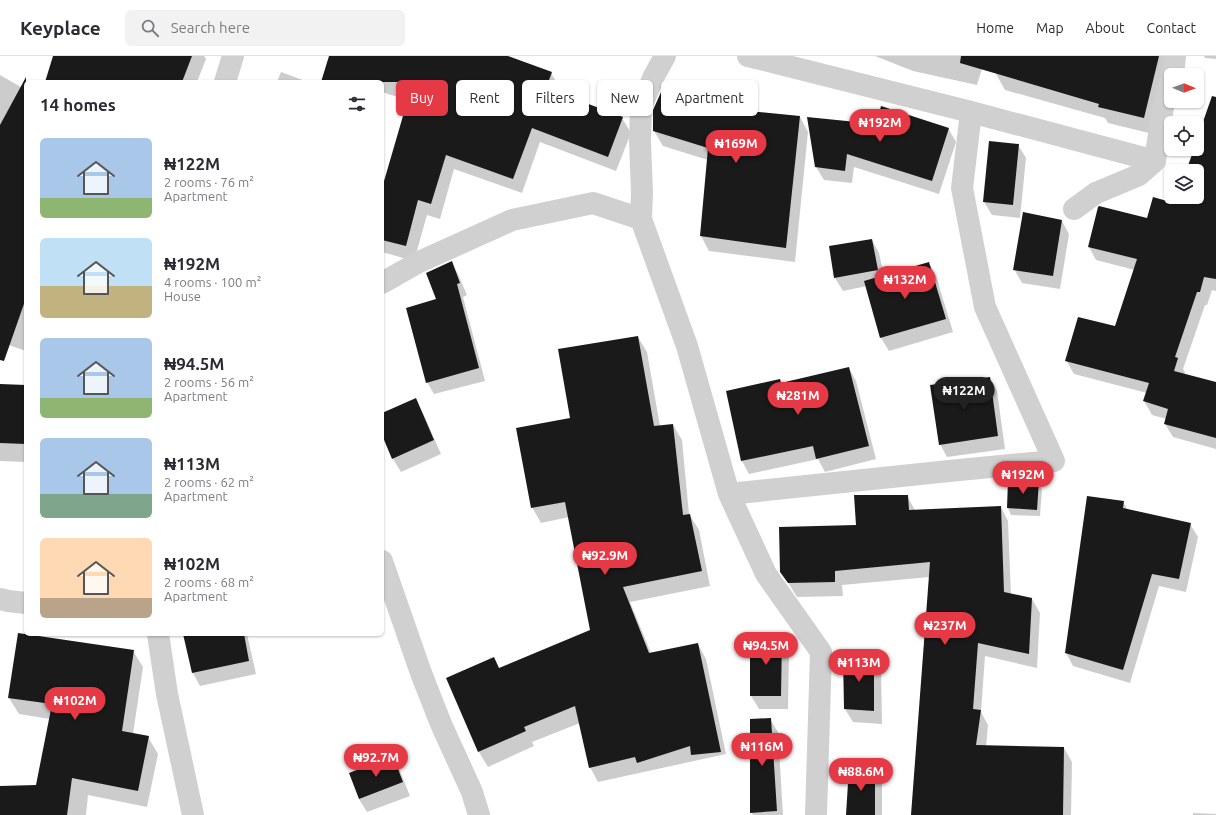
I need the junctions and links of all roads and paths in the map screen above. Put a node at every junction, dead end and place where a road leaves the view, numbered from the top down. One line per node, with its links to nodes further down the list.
1 (233, 56): 6 (street)
2 (665, 56): 11 (street)
3 (748, 56): 8 (street)
4 (1175, 56): 5 (street)
5 (1174, 68)
6 (226, 80)
7 (1164, 104): 9 (street)
8 (971, 112): 9 (street); 13 (street)
9 (1155, 161): 10 (street)
10 (1074, 210)
11 (642, 219): 12 (street); 13 (street)
12 (384, 282)
13 (729, 494): 20 (street)
14 (384, 567): 19 (street)
15 (0, 599): 16 (street)
16 (24, 603)
17 (158, 636): 18 (street)
18 (193, 815)
19 (478, 815)
20 (816, 815)

